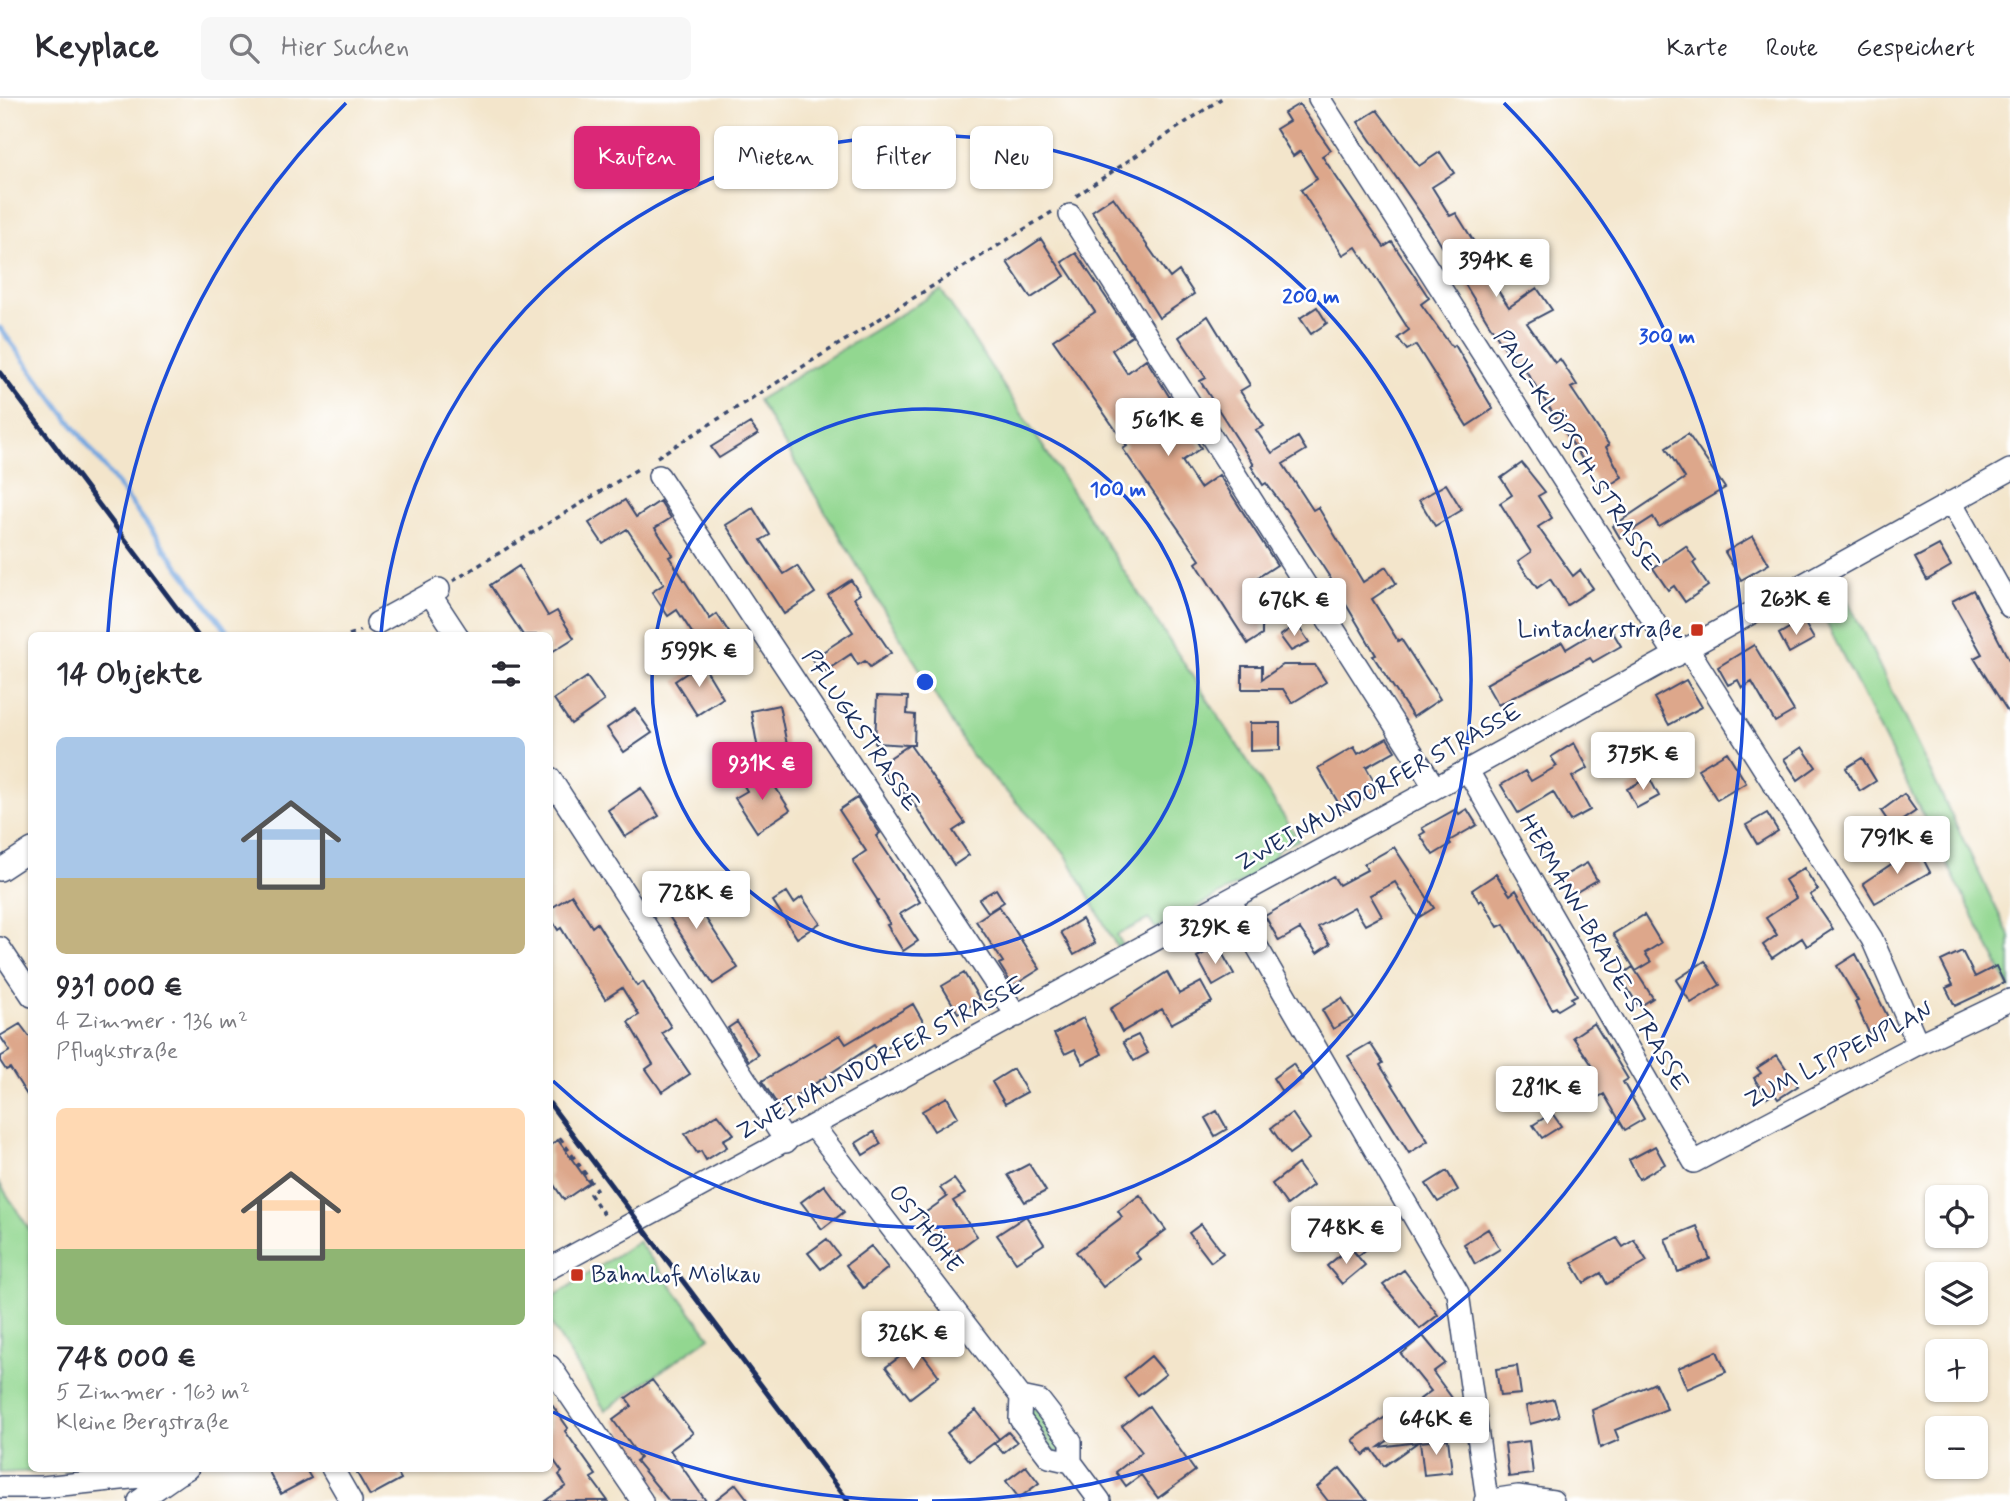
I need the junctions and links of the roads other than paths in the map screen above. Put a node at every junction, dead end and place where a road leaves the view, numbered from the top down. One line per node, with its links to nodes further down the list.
1 (1318, 98): 9 (street, PAUL-KLÖPSCH-STRASSE)
2 (1066, 210): 12 (street)
3 (654, 469): 19 (street, PFLUGKSTRASSE)
4 (2010, 470): 5 (street, ZWEINAUNDORFER STRASSE)
5 (1951, 502): 6 (street); 9 (street, ZWEINAUNDORFER STRASSE)
6 (2010, 607)
7 (377, 623): 8 (street)
8 (455, 632)
9 (1682, 653): 10 (street, ZWEINAUNDORFER STRASSE); 20 (street, PAUL-KLÖPSCH-STRASSE)
10 (1468, 771): 12 (street, ZWEINAUNDORFER STRASSE); 23 (street, HERMANN-BRADE-STRASSE)
11 (553, 783): 22 (street)
12 (1435, 788): 15 (street, ZWEINAUNDORFER STRASSE)
13 (28, 852): 14 (street)
14 (0, 870)
15 (1230, 900): 19 (street, ZWEINAUNDORFER STRASSE); 34 (street)
16 (0, 948): 17 (street)
17 (28, 990)
18 (2010, 1000): 20 (street, ZUM LIPPENPLAN)
19 (1017, 1016): 21 (street, ZWEINAUNDORFER STRASSE)
20 (1918, 1044): 23 (street, ZUM LIPPENPLAN)
21 (814, 1127): 22 (street, ZWEINAUNDORFER STRASSE); 33 (street, OSTHÖHE)
22 (786, 1142): 24 (street, ZWEINAUNDORFER STRASSE)
23 (1694, 1162)
24 (553, 1266)
25 (553, 1370): 32 (street)
26 (175, 1472): 29 (street)
27 (182, 1472): 30 (street)
28 (334, 1472): 31 (street)
29 (0, 1487)
30 (139, 1501)
31 (351, 1501)
32 (642, 1501)
33 (1100, 1501)
34 (1486, 1501): 35 (street)
35 (1553, 1501)

